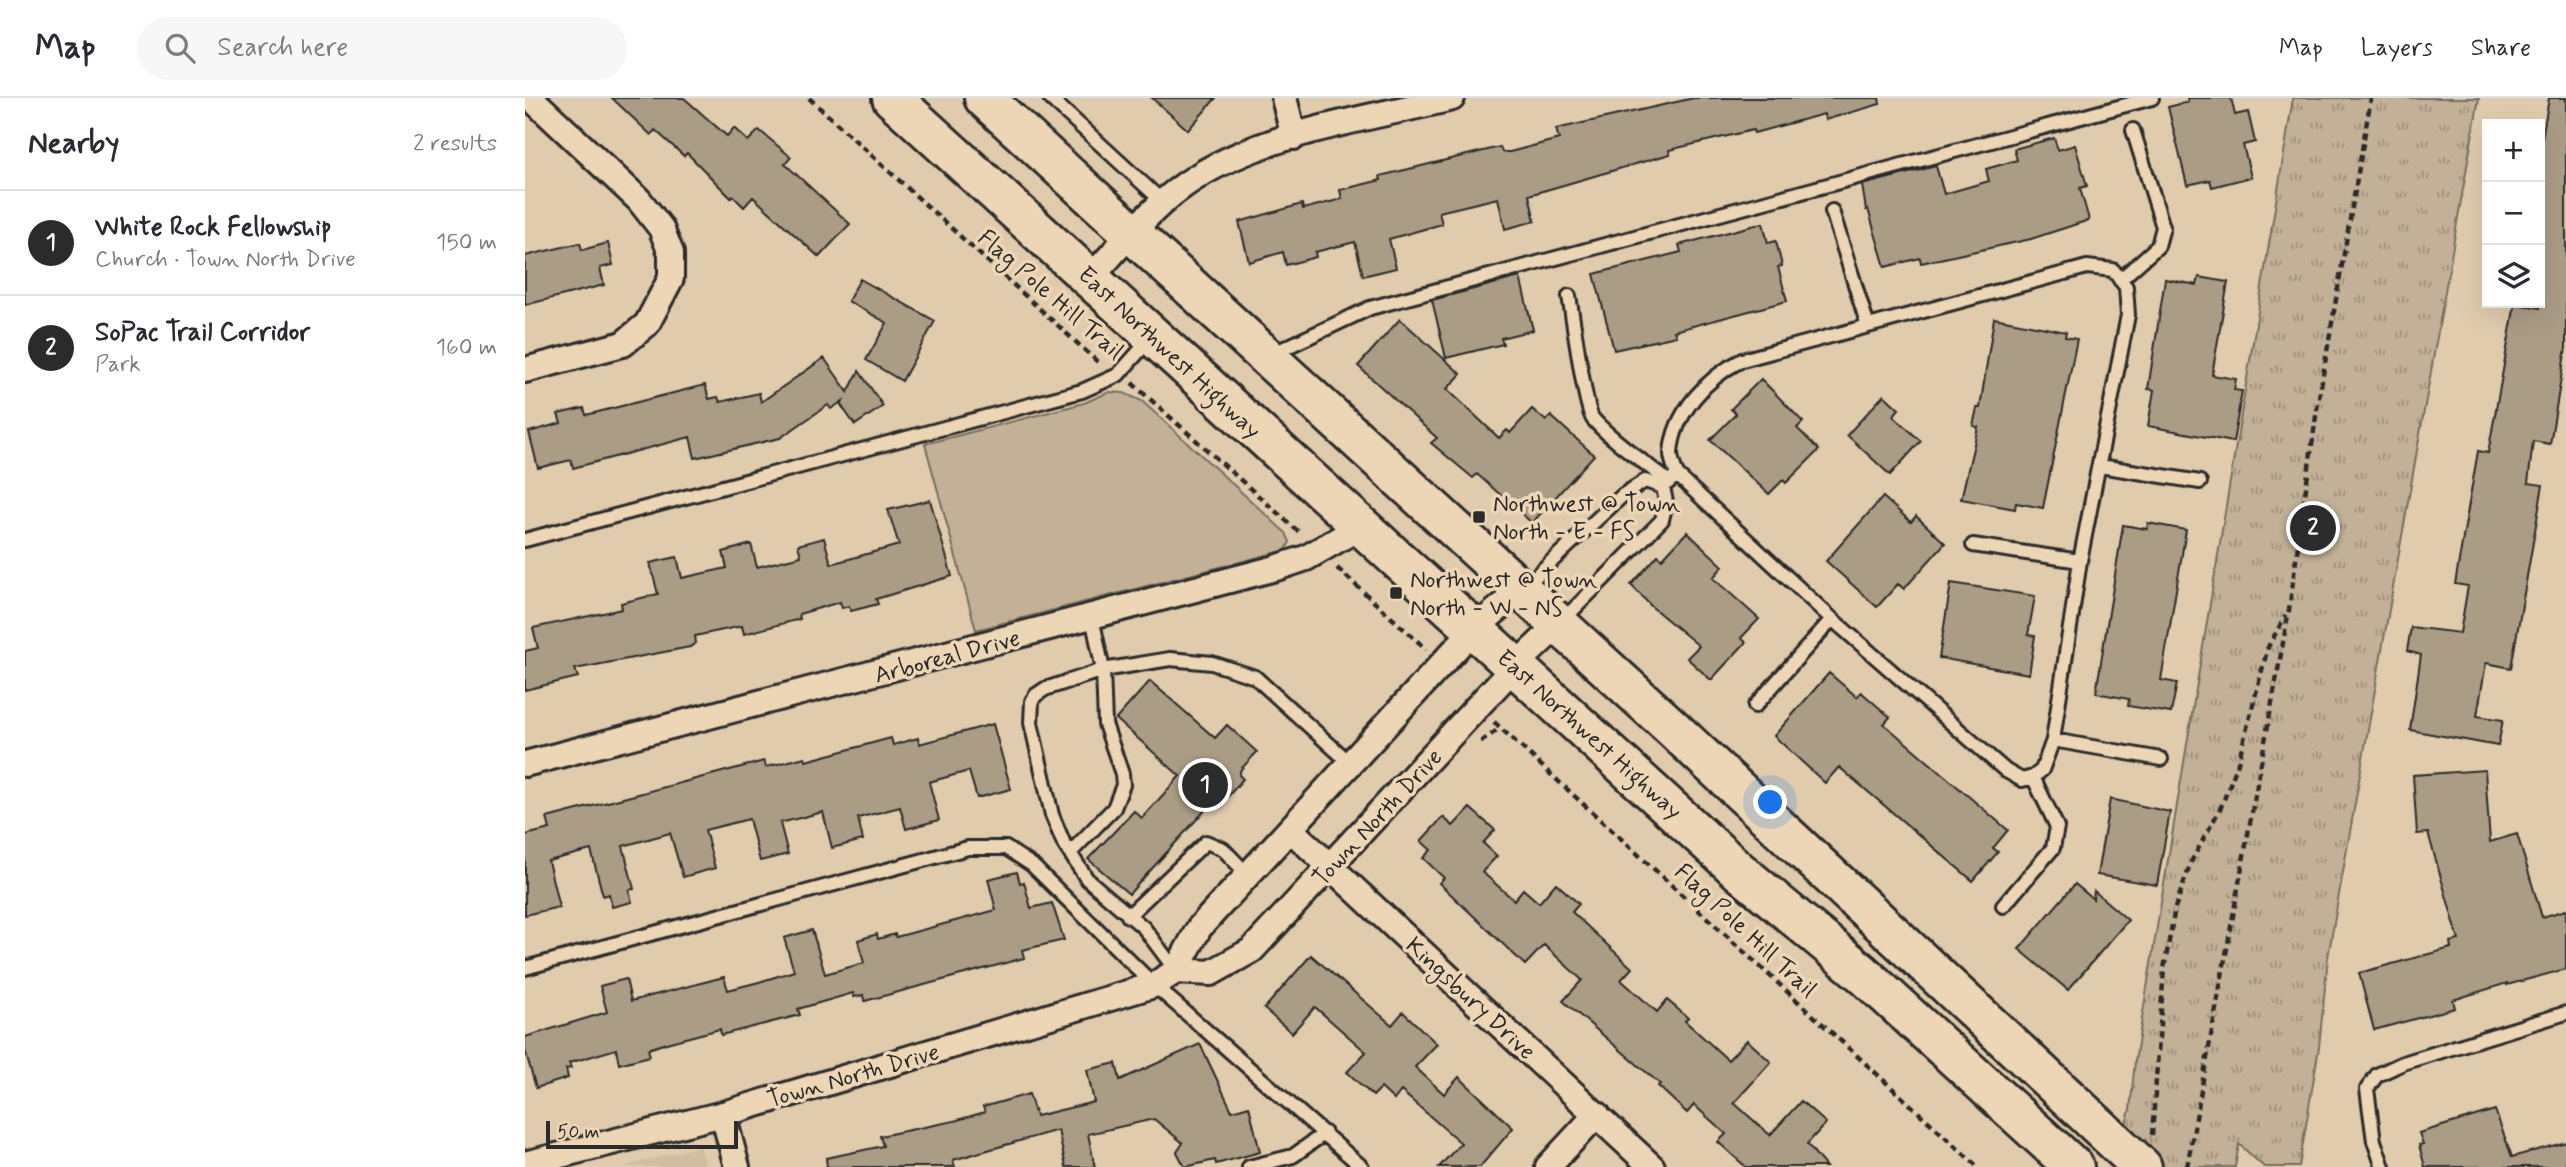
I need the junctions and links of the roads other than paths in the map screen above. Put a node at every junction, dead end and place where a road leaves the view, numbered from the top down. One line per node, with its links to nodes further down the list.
1 (531, 98): 19 (street)
2 (892, 98): 13 (main road, East Northwest Highway)
3 (983, 98): 12 (main road)
4 (1050, 98): 10 (lane)
5 (1284, 98): 9 (street)
6 (1452, 98): 9 (street)
7 (2152, 98): 18 (lane)
8 (2133, 130): 14 (lane)
9 (1294, 137): 10 (street)
10 (1163, 202): 12 (street)
11 (1832, 211): 16 (lane)
12 (1132, 232): 13 (street); 18 (main road)
13 (1090, 279): 17 (main road, East Northwest Highway)
14 (2120, 280): 16 (lane); 20 (lane)
15 (1569, 296): 21 (lane)
16 (1868, 326): 21 (lane)
17 (1152, 336): 23 (main road, East Northwest Highway); 24 (lane)
18 (1265, 357): 27 (main road)
19 (525, 370)
20 (2100, 466): 22 (lane); 26 (lane)
21 (1670, 481): 27 (lane); 29 (lane); 30 (lane)
22 (2200, 482)
23 (1360, 527): 28 (street, Arboreal Drive); 31 (main road, East Northwest Highway)
24 (525, 540)
25 (1973, 545): 26 (lane)
26 (2080, 561): 35 (lane)
27 (1520, 591): 30 (main road); 31 (street, Town North Drive)
28 (1092, 617): 33 (lane); 37 (street, Arboreal Drive)
29 (1832, 619): 34 (lane); 39 (lane)
30 (1559, 624): 32 (street, Town North Drive); 53 (main road)
31 (1474, 629): 32 (main road, East Northwest Highway); 38 (street, Town North Drive)
32 (1515, 666): 42 (street, Town North Drive); 55 (main road, East Northwest Highway)
33 (1103, 670): 38 (lane); 41 (lane); 41 (lane)
34 (1755, 706)
35 (2053, 740): 36 (lane); 39 (lane)
36 (2161, 759)
37 (525, 764)
38 (1351, 765): 40 (street, Town North Drive)
39 (2033, 777): 44 (lane)
40 (1290, 829): 42 (street, Kingsbury Drive); 43 (street, Town North Drive)
41 (1070, 853): 45 (lane)
42 (1331, 868): 47 (street, Town North Drive); 51 (street, Kingsbury Drive)
43 (1248, 875): 45 (lane); 47 (street, Town North Drive)
44 (2003, 906)
45 (1128, 916): 47 (lane)
46 (525, 968): 48 (lane)
47 (1176, 971): 48 (street, Town North Drive)
48 (1154, 985): 50 (street, Town North Drive); 52 (lane)
49 (2566, 1013): 61 (lane)
50 (723, 1114): 54 (street, Town North Drive); 56 (street)
51 (1597, 1114): 59 (street); 60 (street, Kingsbury Drive)
52 (1325, 1133): 57 (lane); 58 (lane)
53 (2146, 1156)
54 (525, 1164)
55 (2072, 1165)
56 (737, 1167)
57 (1249, 1167)
58 (1362, 1167)
59 (1548, 1167)
60 (1652, 1167)
61 (2383, 1167)

